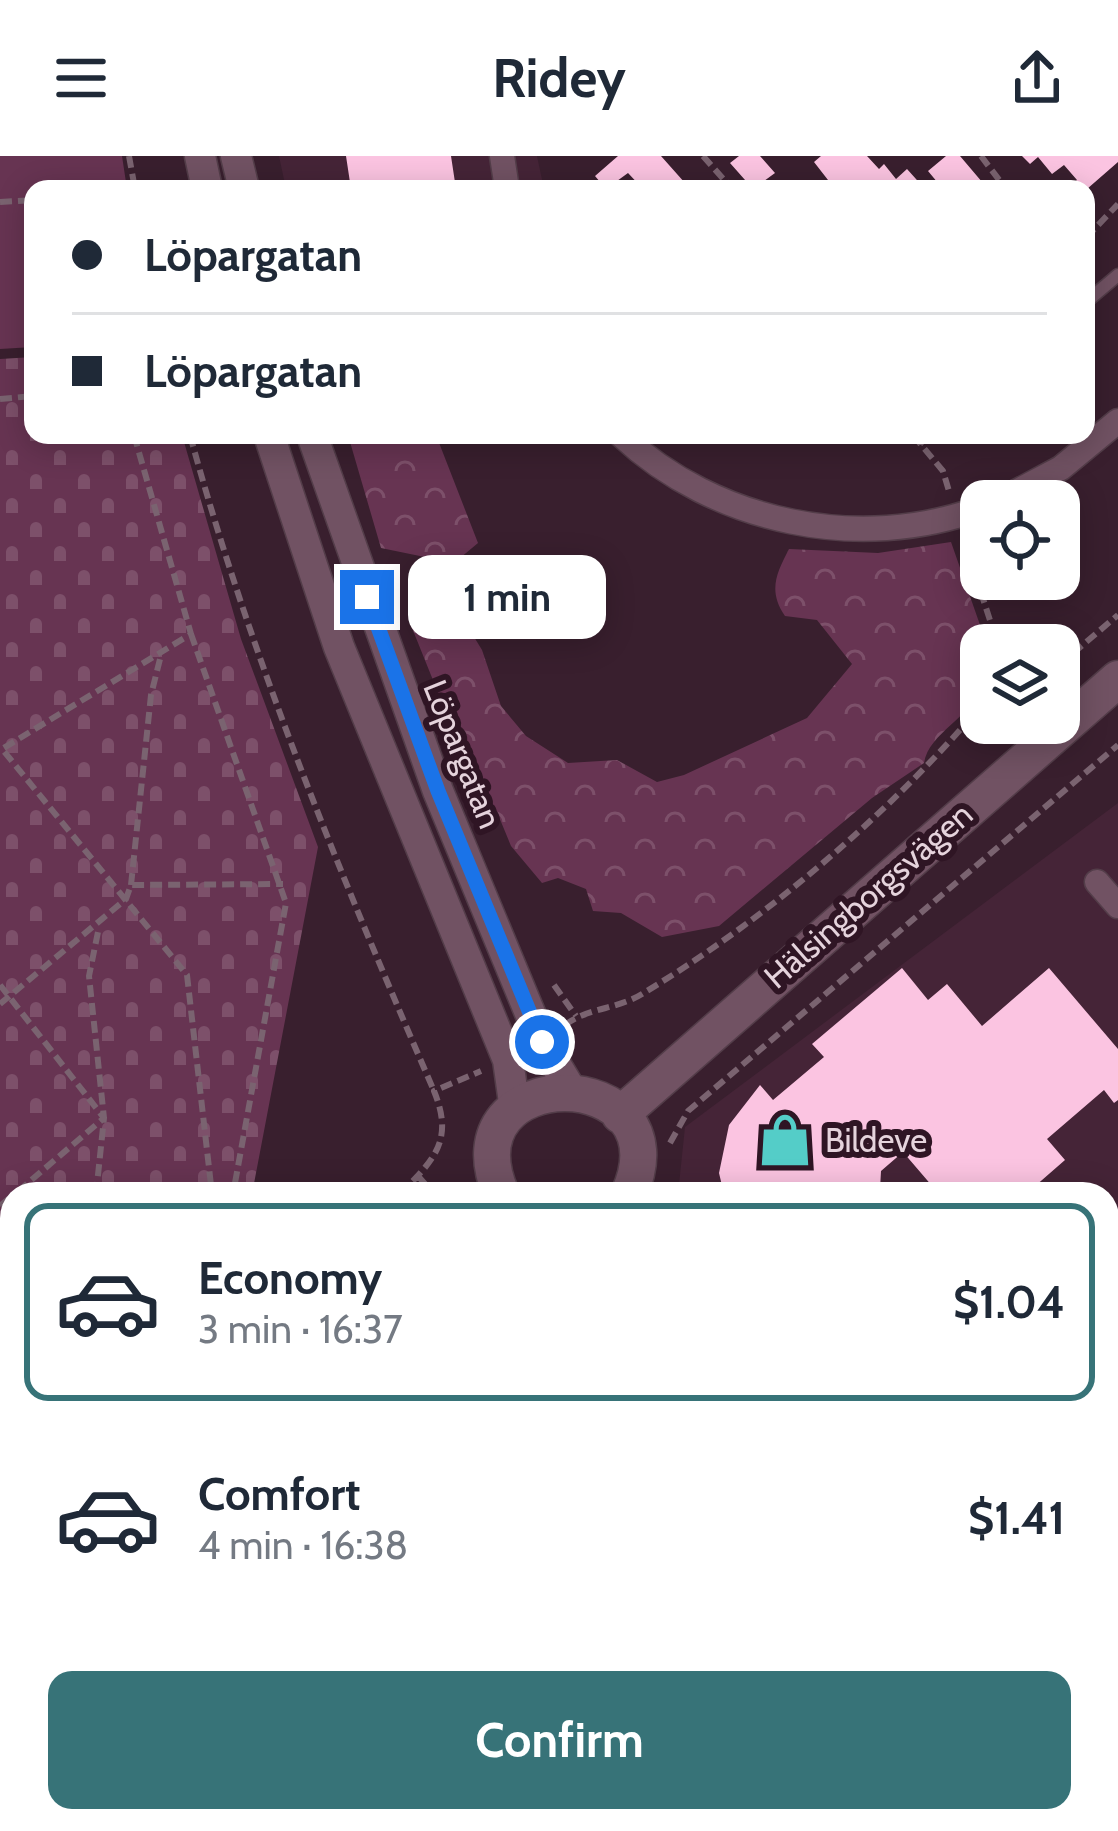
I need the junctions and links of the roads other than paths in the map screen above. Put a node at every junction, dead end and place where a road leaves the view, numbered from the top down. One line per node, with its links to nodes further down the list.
1 (1118, 275): 2 (lane)
2 (1095, 294)
3 (272, 444): 13 (street)
4 (315, 444): 12 (street, Löpargatan)
5 (631, 444): 8 (street)
6 (1090, 444): 7 (street)
7 (1039, 480)
8 (960, 513)
9 (1118, 679): 14 (main road, Hälsingborgsvägen)
10 (1097, 882): 11 (street)
11 (1118, 907)
12 (571, 1090): 13 (main road); 14 (main road)
13 (514, 1110): 15 (main road)
14 (620, 1115): 16 (main road)
15 (493, 1182)
16 (631, 1182)

